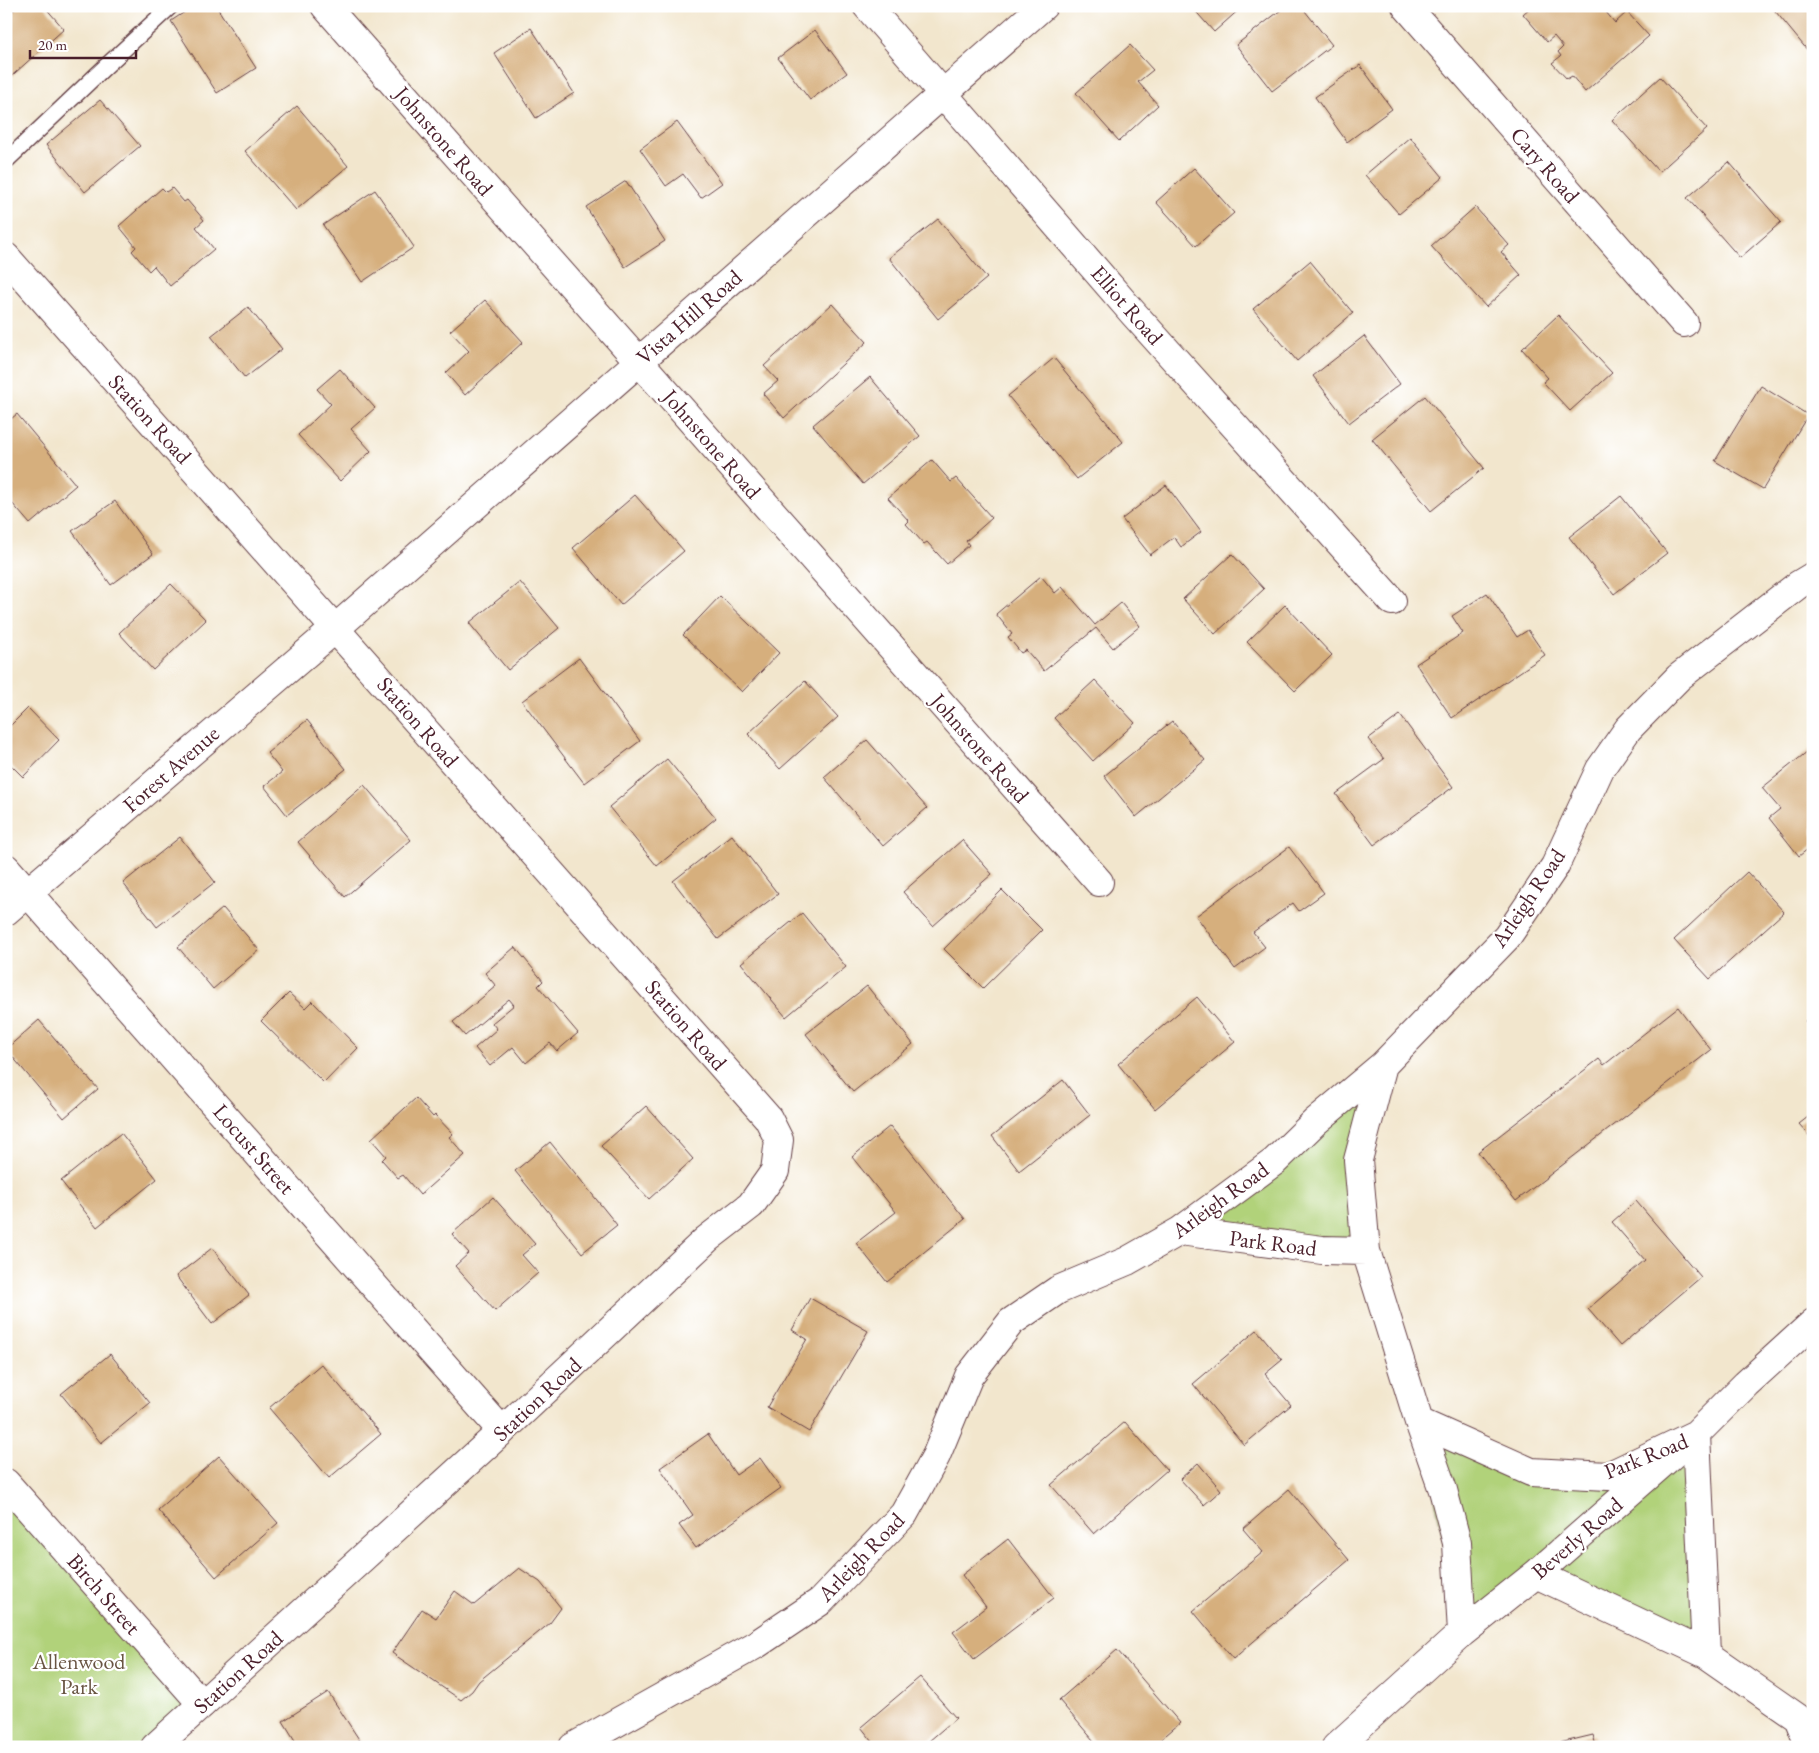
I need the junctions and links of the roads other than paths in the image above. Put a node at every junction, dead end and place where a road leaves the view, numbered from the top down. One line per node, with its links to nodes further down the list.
1 (171, 6): 7 (lane)
2 (325, 6): 10 (street, Johnstone Road)
3 (867, 6): 6 (street, Elliot Road)
4 (1043, 6): 6 (street, Vista Hill Road)
5 (1406, 6): 9 (street, Cary Road)
6 (943, 94): 10 (street, Vista Hill Road); 12 (street, Elliot Road)
7 (6, 161)
8 (6, 257): 13 (street, Station Road)
9 (1684, 323)
10 (639, 362): 13 (street, Vista Hill Road); 15 (street, Johnstone Road)
11 (1813, 576): 18 (street, Arleigh Road)
12 (1392, 601)
13 (336, 628): 16 (street, Forest Avenue); 23 (street, Station Road)
14 (6, 868): 16 (street, Locust Street)
15 (1099, 882)
16 (28, 892): 17 (street, Forest Avenue); 23 (street, Locust Street)
17 (6, 911)
18 (1383, 1065): 19 (street, Arleigh Road); 20 (street)
19 (1180, 1231): 20 (street, Park Road); 32 (street, Arleigh Road)
20 (1366, 1251): 22 (street)
21 (1813, 1323): 24 (street, Beverly Road)
22 (1419, 1422): 24 (street, Park Road); 27 (street)
23 (502, 1431): 29 (street, Station Road)
24 (1696, 1434): 26 (street, Beverly Road); 28 (street, Park Road)
25 (6, 1483): 29 (street, Birch Street)
26 (1536, 1574): 27 (street, Beverly Road); 28 (street)
27 (1462, 1632): 33 (street, Beverly Road)
28 (1706, 1654): 30 (street)
29 (202, 1704): 31 (street, Station Road)
30 (1806, 1720): 34 (street)
31 (156, 1747)
32 (573, 1747)
33 (1336, 1747)
34 (1810, 1747)

